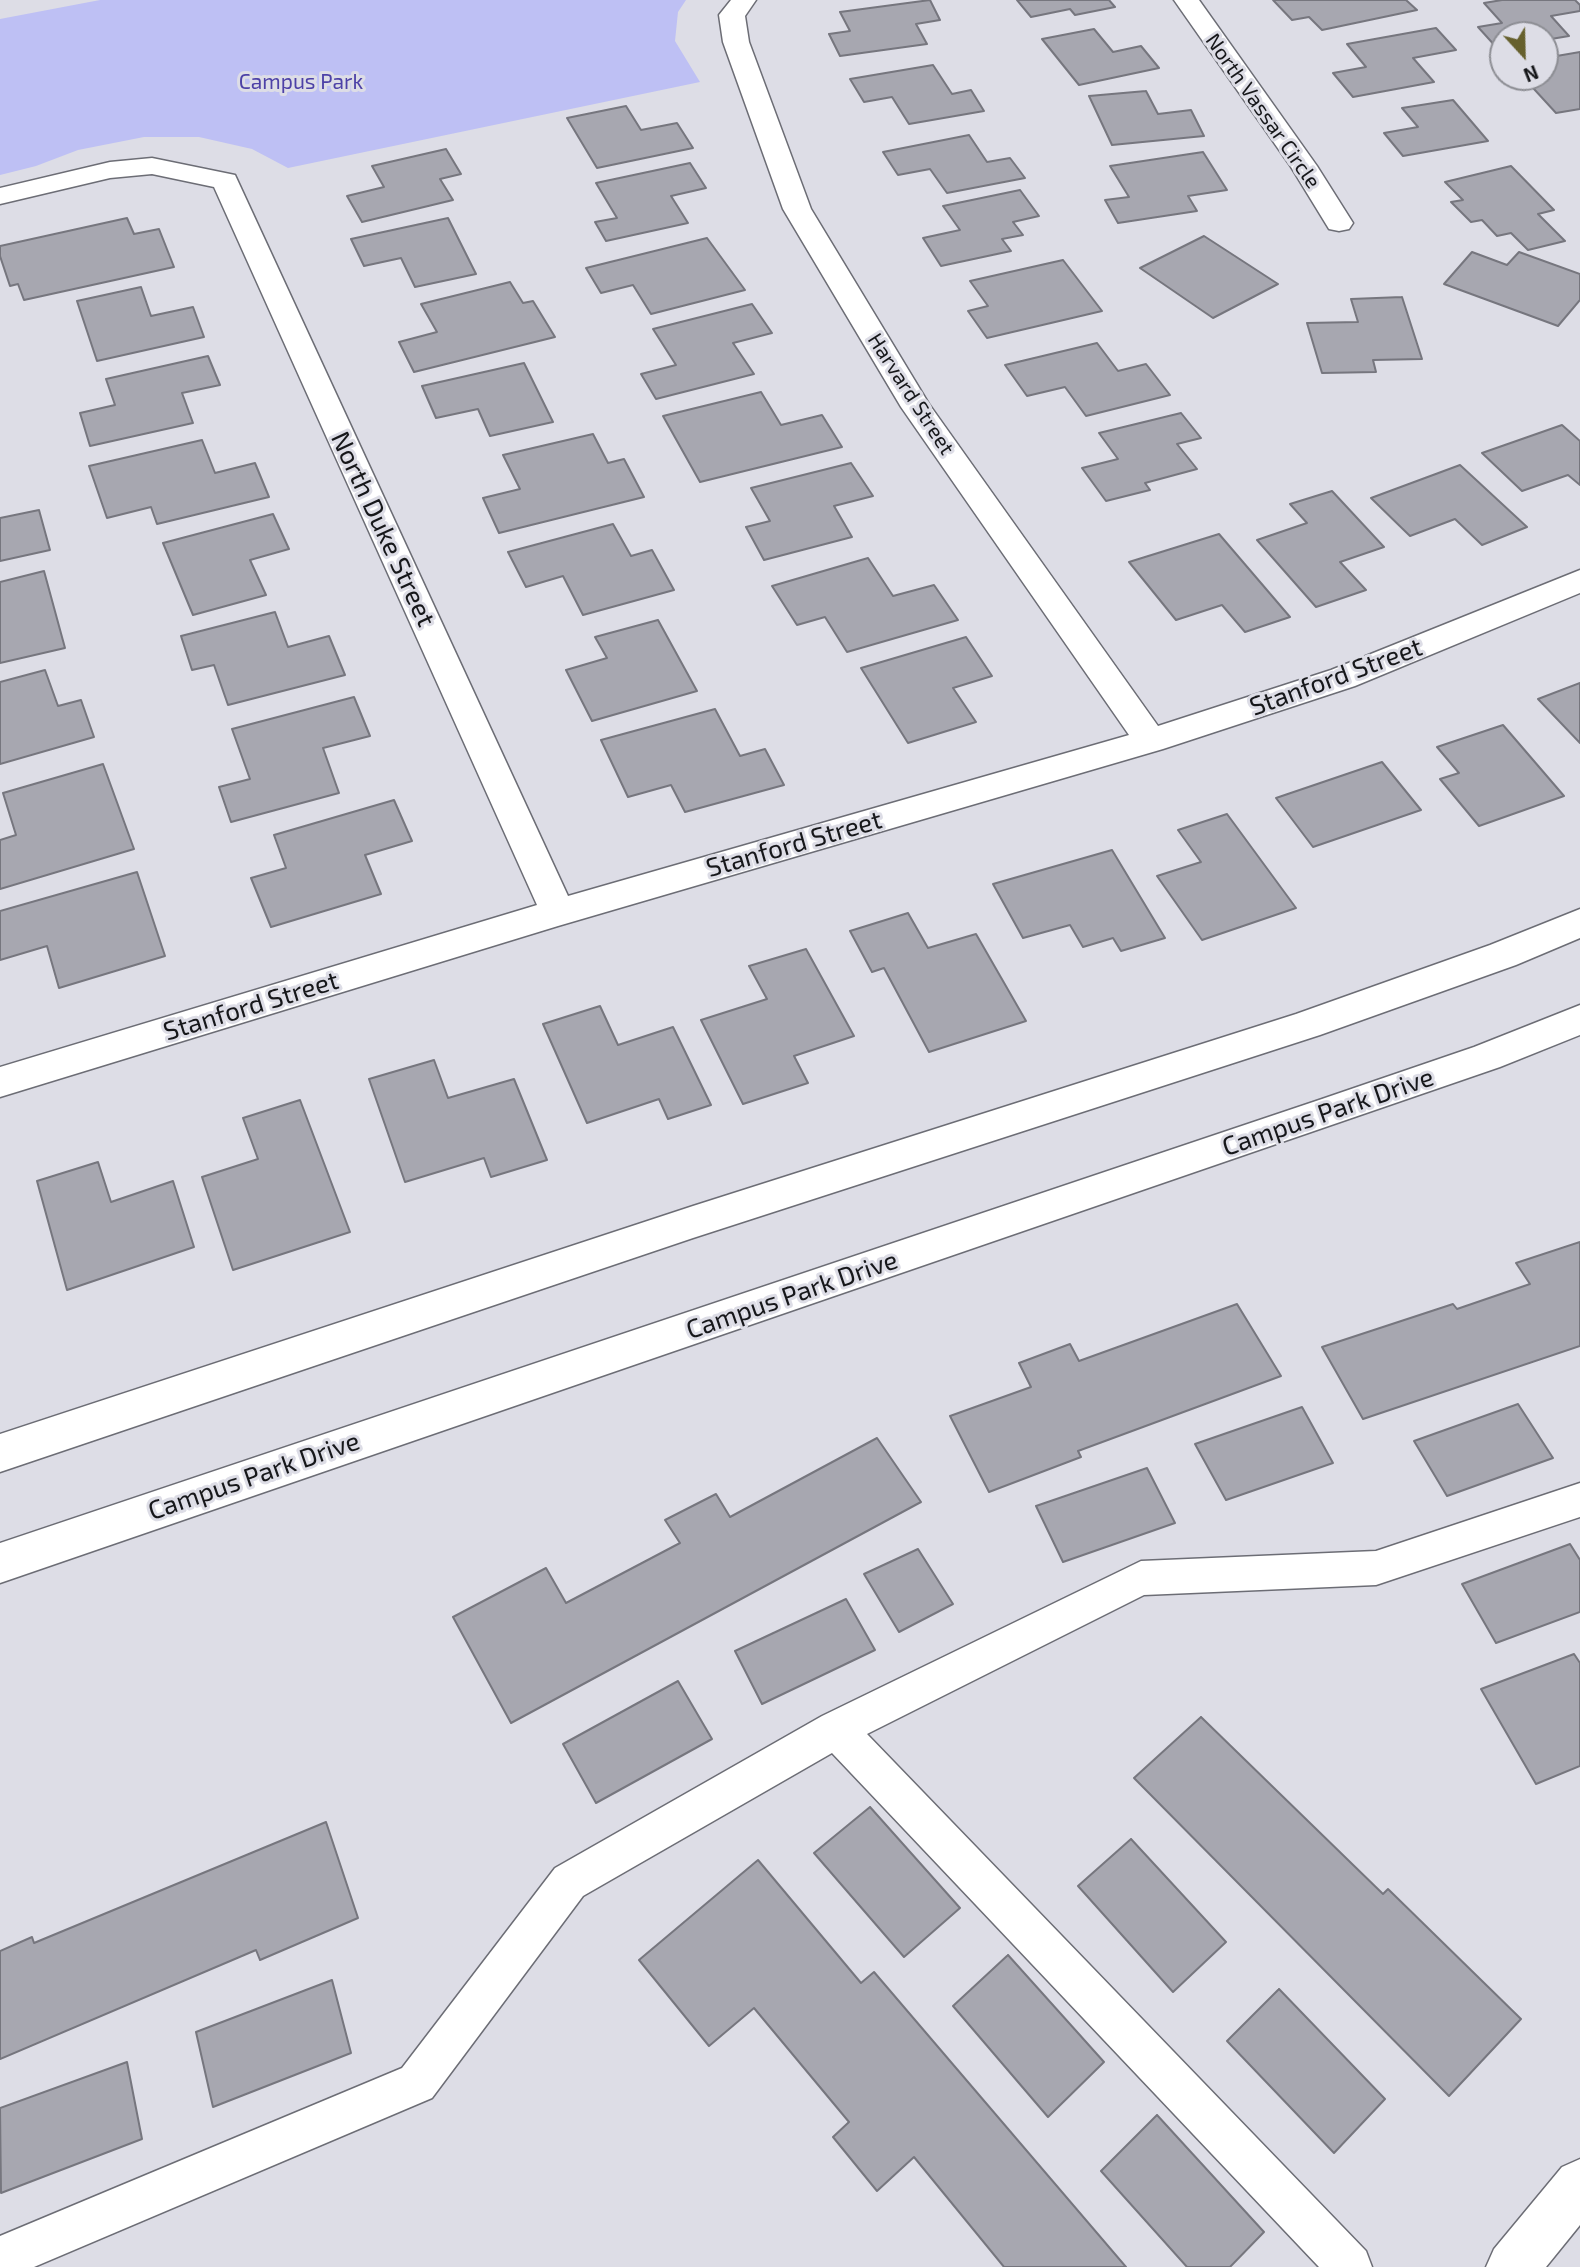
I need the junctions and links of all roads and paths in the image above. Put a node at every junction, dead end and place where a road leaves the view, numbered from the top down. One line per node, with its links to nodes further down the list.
1 (1186, 0): 4 (street, North Vassar Circle)
2 (738, 8): 6 (street, Harvard Street)
3 (0, 195): 7 (street, North Duke Street)
4 (1339, 223)
5 (1580, 581): 6 (street, Stanford Street)
6 (1151, 741): 7 (street, Stanford Street)
7 (558, 912): 10 (street, Stanford Street)
8 (1580, 923): 11 (street)
9 (1580, 1019): 13 (street, Campus Park Drive)
10 (0, 1082)
11 (0, 1453)
12 (1580, 1500): 14 (lane)
13 (0, 1563)
14 (836, 1729): 16 (lane); 17 (lane)
15 (1580, 2185): 18 (street)
16 (0, 2259)
17 (1350, 2267)
18 (1512, 2267)

